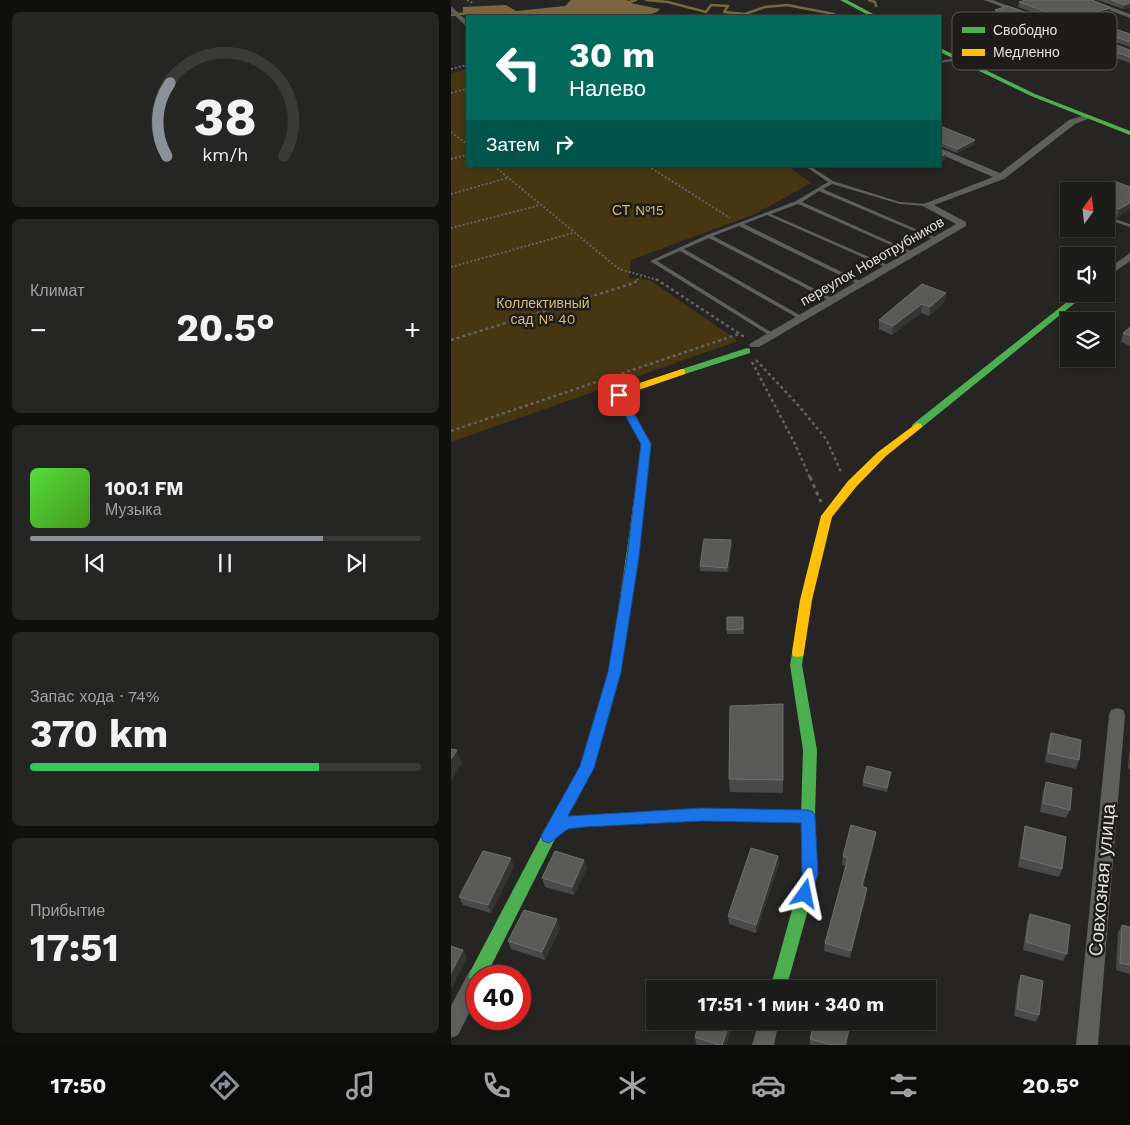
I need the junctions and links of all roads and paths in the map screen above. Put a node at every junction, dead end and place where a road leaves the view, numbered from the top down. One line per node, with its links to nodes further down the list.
1 (467, 0): 5 (path)
2 (843, 0): 8 (street)
3 (987, 0): 7 (street)
4 (1086, 0): 9 (street)
5 (473, 3)
6 (451, 8): 10 (street)
7 (1020, 12)
8 (872, 15)
9 (1130, 16)
10 (466, 24)
11 (466, 65): 12 (path)
12 (451, 69)
13 (980, 70): 16 (street)
14 (466, 90): 15 (path)
15 (451, 93)
16 (1085, 117): 18 (street); 26 (street, переулок Новотрубников)
17 (451, 132): 19 (path)
18 (1130, 133)
19 (466, 143)
20 (941, 151): 26 (street)
21 (466, 155): 22 (path)
22 (451, 159)
23 (494, 167): 27 (path)
24 (650, 167): 36 (path)
25 (808, 167): 28 (lane)
26 (1001, 177): 33 (street, переулок Новотрубников)
27 (507, 178): 30 (path); 32 (path)
28 (831, 182): 29 (lane); 33 (lane)
29 (821, 190): 31 (lane); 41 (lane)
30 (451, 194)
31 (799, 202): 34 (lane); 43 (lane)
32 (540, 205): 38 (path); 39 (path)
33 (926, 206): 41 (street, переулок Новотрубников)
34 (768, 214): 36 (lane); 46 (lane)
35 (1115, 220): 37 (lane)
36 (741, 225): 40 (lane); 49 (lane)
37 (1130, 226)
38 (451, 228)
39 (574, 232): 45 (path); 48 (path)
40 (709, 236): 42 (lane); 50 (lane)
41 (937, 239): 43 (street, переулок Новотрубников)
42 (681, 249): 52 (lane); 54 (lane)
43 (913, 253): 46 (street, переулок Новотрубников)
44 (1130, 256): 47 (street)
45 (451, 267)
46 (889, 267): 49 (street, переулок Новотрубников)
47 (1115, 268)
48 (641, 277): 53 (path); 55 (path)
49 (860, 284): 50 (street, переулок Новотрубников)
50 (832, 300): 52 (street, переулок Новотрубников)
51 (1072, 302): 58 (street)
52 (801, 318): 54 (street, переулок Новотрубников)
53 (740, 334): 56 (path); 57 (path)
54 (772, 335): 56 (street, переулок Новотрубников)
55 (451, 340)
56 (751, 348): 58 (path); 59 (path); 62 (street)
57 (451, 431)
58 (852, 484): 59 (street)
59 (827, 516): 61 (street)
60 (1117, 715): 69 (street, Совхозная улица)
61 (808, 816): 62 (lane); 64 (street)
62 (549, 836): 63 (street)
63 (483, 965)
64 (781, 980)
65 (466, 998): 66 (street)
66 (451, 1028)
67 (767, 1030): 68 (street)
68 (763, 1045)
69 (1087, 1045)

